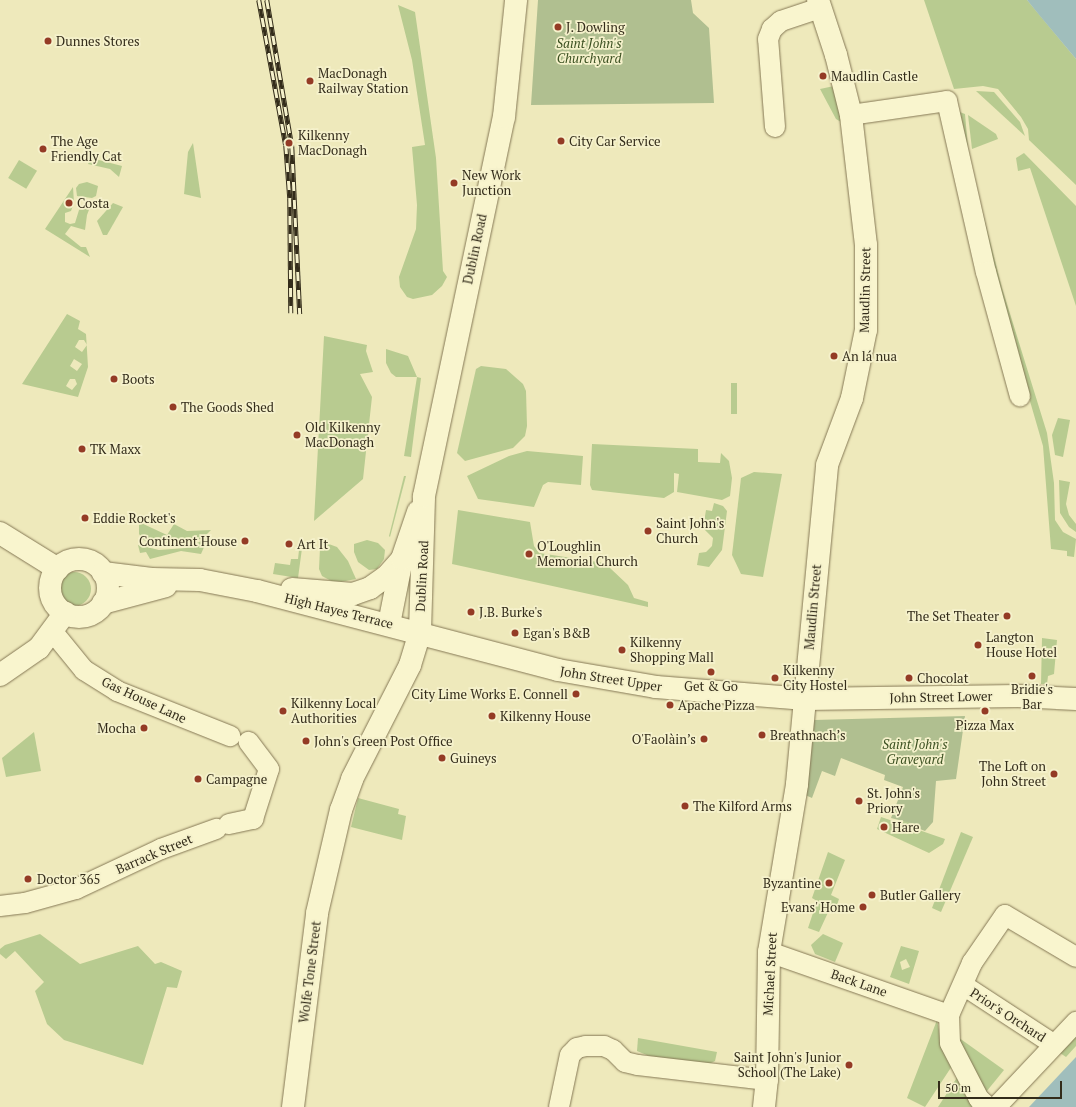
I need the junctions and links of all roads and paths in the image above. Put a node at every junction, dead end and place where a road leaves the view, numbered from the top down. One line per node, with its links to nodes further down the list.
1 (516, 0): 6 (main road, Dublin Road)
2 (819, 4): 3 (main road, Maudlin Street); 4 (street)
3 (851, 115): 5 (street); 19 (main road, Maudlin Street)
4 (775, 128)
5 (1020, 396)
6 (424, 496): 8 (main road, Dublin Road); 17 (main road, Dublin Road)
7 (0, 533): 9 (main road)
8 (402, 559): 12 (main road); 15 (main road, Dublin Road)
9 (58, 569): 10 (main road); 14 (main road)
10 (103, 573): 11 (main road); 13 (main road)
11 (200, 580): 12 (main road); 13 (main road)
12 (257, 591): 15 (main road, High Hayes Terrace)
13 (104, 602): 14 (main road)
14 (65, 613): 16 (main road)
15 (390, 624): 17 (main road, High Hayes Terrace)
16 (53, 632): 18 (main road); 21 (street, Gas House Lane)
17 (420, 632): 19 (main road, John Street Upper); 23 (main road, Dublin Road)
18 (0, 675)
19 (806, 699): 20 (main road, John Street Lower); 25 (main road, Michael Street)
20 (1076, 699)
21 (230, 736)
22 (249, 742): 24 (street, Barrack Street)
23 (334, 839): 32 (main road, Wolfe Tone Street)
24 (0, 906)
25 (769, 952): 28 (street, Back Lane); 31 (main road, Michael Street)
26 (1076, 956): 27 (street, Prior's Orchard)
27 (963, 986): 28 (street, Prior's Orchard); 30 (street, Prior's Orchard)
28 (949, 1015): 35 (street, Prior's Orchard)
29 (1076, 1022): 30 (street)
30 (1053, 1044): 36 (street)
31 (767, 1080): 33 (street); 34 (main road, Michael Street)
32 (293, 1107)
33 (559, 1107)
34 (764, 1107)
35 (988, 1107)
36 (996, 1107)

